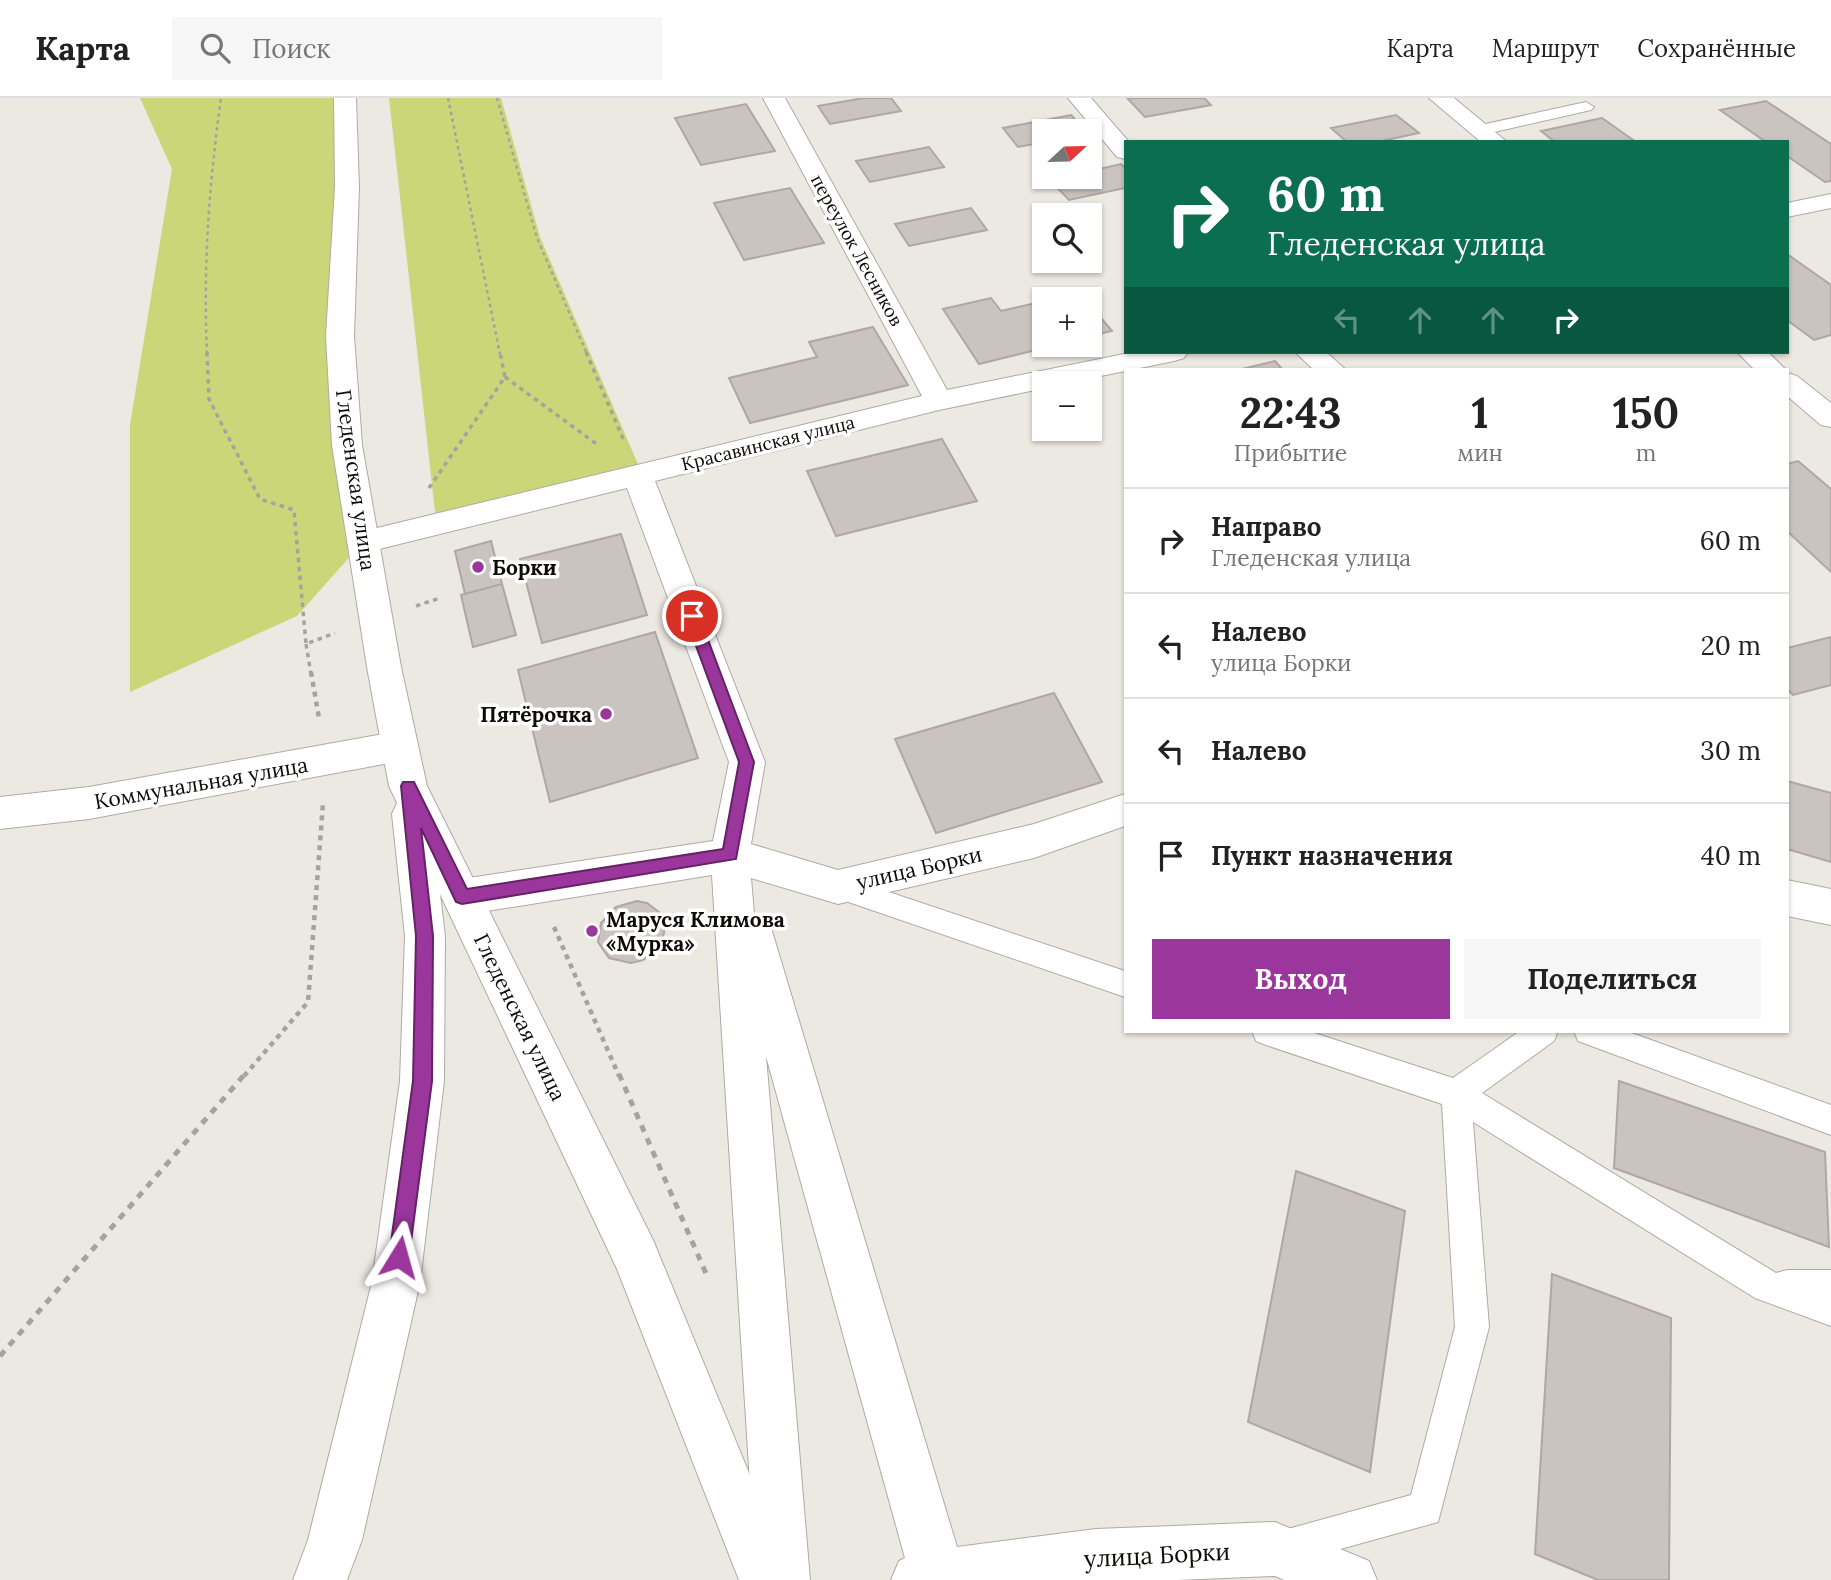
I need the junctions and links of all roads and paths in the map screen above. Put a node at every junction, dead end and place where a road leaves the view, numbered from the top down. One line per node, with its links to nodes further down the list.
1 (221, 98): 27 (path)
2 (345, 98): 24 (street, Гледенская улица)
3 (448, 98): 18 (path)
4 (497, 98): 22 (path)
5 (774, 98): 20 (street, переулок Лесников)
6 (1079, 98): 10 (street)
7 (1440, 98): 9 (street)
8 (1586, 107): 9 (lane)
9 (1488, 136)
10 (1124, 151)
11 (1831, 201): 12 (street)
12 (1789, 210)
13 (1164, 354): 20 (street, Красавинская улица)
14 (1312, 354): 16 (street)
15 (1753, 354): 17 (street)
16 (1330, 368)
17 (1770, 368)
18 (505, 377): 22 (path); 23 (path)
19 (1789, 384): 21 (street)
20 (939, 401): 22 (street, Красавинская улица)
21 (1831, 418)
22 (638, 475): 24 (street, Красавинская улица); 32 (street)
23 (429, 488)
24 (363, 542): 26 (street, Гледенская улица)
25 (440, 598): 26 (path)
26 (376, 619): 27 (path); 29 (street, Гледенская улица)
27 (306, 644): 28 (path)
28 (327, 759): 29 (street, Коммунальная улица); 31 (street, Коммунальная улица); 48 (path)
29 (404, 766): 35 (street, Гледенская улица); 51 (street)
30 (1124, 810): 34 (street, улица Борки)
31 (0, 813)
32 (730, 855): 33 (street, улица Борки); 34 (street, улица Борки); 50 (street); 53 (street)
33 (536, 885): 35 (street, улица Борки); 44 (path)
34 (838, 887): 38 (lane)
35 (462, 897): 52 (street, Гледенская улица)
36 (1789, 898): 37 (street)
37 (1831, 907)
38 (1124, 984)
39 (1272, 1033): 42 (lane)
40 (1541, 1033): 42 (lane)
41 (1593, 1033): 43 (lane)
42 (1456, 1094): 45 (lane); 49 (lane)
43 (1831, 1120)
44 (709, 1281)
45 (1767, 1286): 46 (lane); 47 (lane)
46 (1831, 1287)
47 (1831, 1309)
48 (0, 1356)
49 (1275, 1549): 50 (street, улица Борки); 54 (street, улица Борки)
50 (932, 1579)
51 (320, 1580)
52 (766, 1580)
53 (783, 1580)
54 (1350, 1580)

